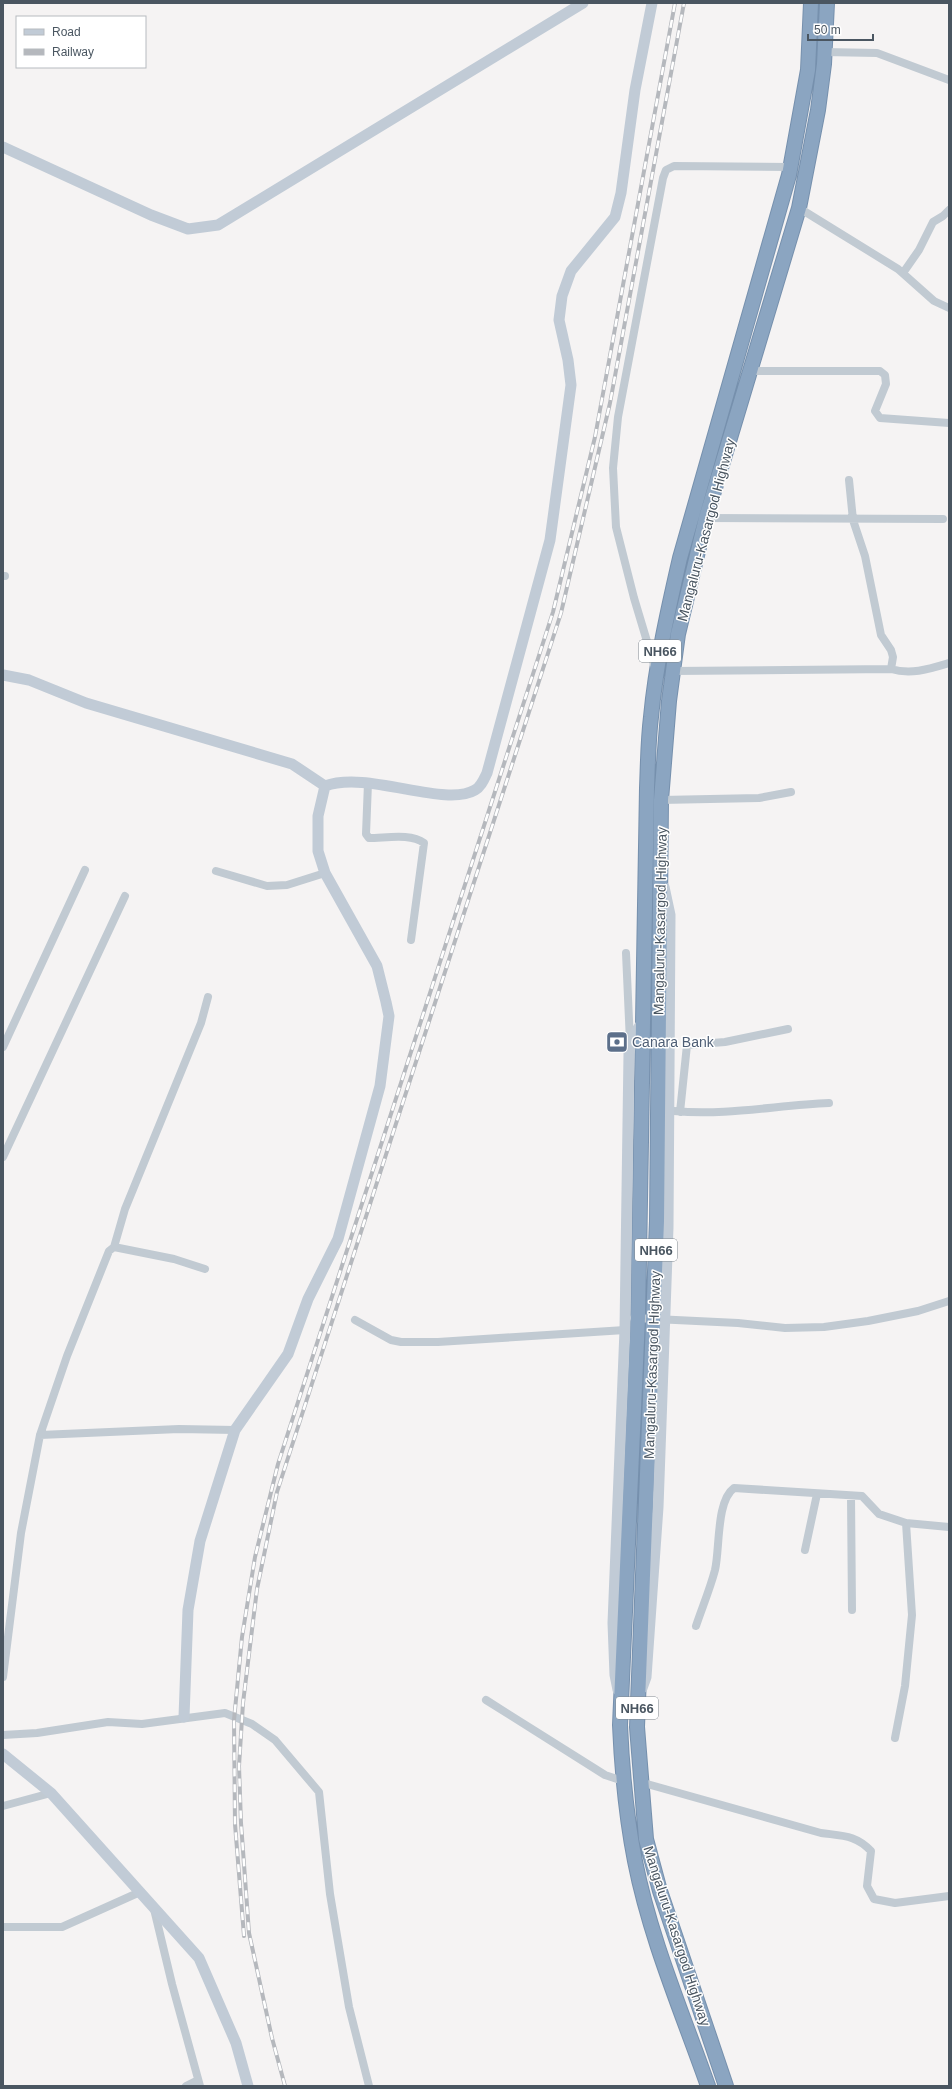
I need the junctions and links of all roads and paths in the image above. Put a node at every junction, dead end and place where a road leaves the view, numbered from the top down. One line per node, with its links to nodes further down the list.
1 (583, 3): 7 (street)
2 (652, 3): 24 (street)
3 (811, 3): 8 (highway, Mangaluru-Kasargod Highway / NH66)
4 (826, 3): 5 (highway, Mangaluru-Kasargod Highway / NH66)
5 (824, 52): 6 (street); 9 (highway, Mangaluru-Kasargod Highway / NH66)
6 (949, 80)
7 (3, 147)
8 (790, 167): 21 (highway, Mangaluru-Kasargod Highway / NH66); 21 (street)
9 (799, 208): 11 (street); 13 (highway, Mangaluru-Kasargod Highway / NH66)
10 (949, 210): 11 (street)
11 (903, 273): 12 (street)
12 (949, 308)
13 (751, 371): 14 (street); 16 (highway, Mangaluru-Kasargod Highway / NH66)
14 (949, 423)
15 (849, 480): 18 (street)
16 (706, 518): 18 (street); 22 (highway, Mangaluru-Kasargod Highway / NH66)
17 (943, 519): 18 (street)
18 (853, 520): 20 (street)
19 (949, 663): 20 (street)
20 (891, 669): 22 (street)
21 (656, 672): 36 (highway, Mangaluru-Kasargod Highway / NH66)
22 (673, 672): 27 (highway, Mangaluru-Kasargod Highway / NH66)
23 (3, 675): 25 (street)
24 (368, 783): 25 (street); 33 (street)
25 (325, 786): 31 (street)
26 (791, 792): 27 (street)
27 (661, 800): 28 (highway, Mangaluru-Kasargod Highway / NH66)
28 (660, 866): 41 (street); 48 (highway, Mangaluru-Kasargod Highway / NH66)
29 (85, 870): 39 (street)
30 (216, 871): 31 (street)
31 (325, 873): 51 (street)
32 (125, 896): 43 (street)
33 (412, 940)
34 (626, 953): 38 (street)
35 (208, 997): 44 (street)
36 (643, 1022): 38 (street); 47 (highway, Mangaluru-Kasargod Highway / NH66)
37 (788, 1029): 42 (street)
38 (630, 1042): 47 (street)
39 (3, 1047)
40 (829, 1103): 42 (street)
41 (668, 1110): 42 (street); 48 (street)
42 (680, 1112)
43 (3, 1157)
44 (114, 1247): 45 (street); 52 (street)
45 (206, 1269)
46 (949, 1301): 48 (street)
47 (632, 1318): 48 (street); 50 (street); 62 (highway, Mangaluru-Kasargod Highway / NH66)
48 (659, 1319): 68 (highway, Mangaluru-Kasargod Highway / NH66)
49 (355, 1320): 50 (street)
50 (625, 1330): 62 (street)
51 (235, 1430): 52 (street); 63 (street)
52 (40, 1435): 60 (street)
53 (817, 1494): 54 (street); 57 (street); 59 (street)
54 (851, 1496): 55 (street); 58 (street)
55 (906, 1523): 56 (street); 65 (street)
56 (949, 1527)
57 (805, 1550)
58 (852, 1610)
59 (696, 1626)
60 (3, 1677)
61 (486, 1700): 67 (street)
62 (621, 1700): 67 (highway, Mangaluru-Kasargod Highway / NH66)
63 (184, 1718): 64 (street); 78 (street)
64 (3, 1735)
65 (895, 1738)
66 (3, 1754): 69 (street)
67 (623, 1781): 79 (highway, Mangaluru-Kasargod Highway / NH66)
68 (640, 1782): 72 (street); 80 (highway, Mangaluru-Kasargod Highway / NH66)
69 (51, 1793): 70 (street); 71 (street)
70 (3, 1806)
71 (140, 1892): 73 (street); 74 (street)
72 (949, 1896)
73 (154, 1906): 75 (street); 77 (street)
74 (3, 1927)
75 (199, 2083): 76 (street)
76 (186, 2086)
77 (248, 2086)
78 (369, 2086)
79 (708, 2086)
80 (726, 2086)

